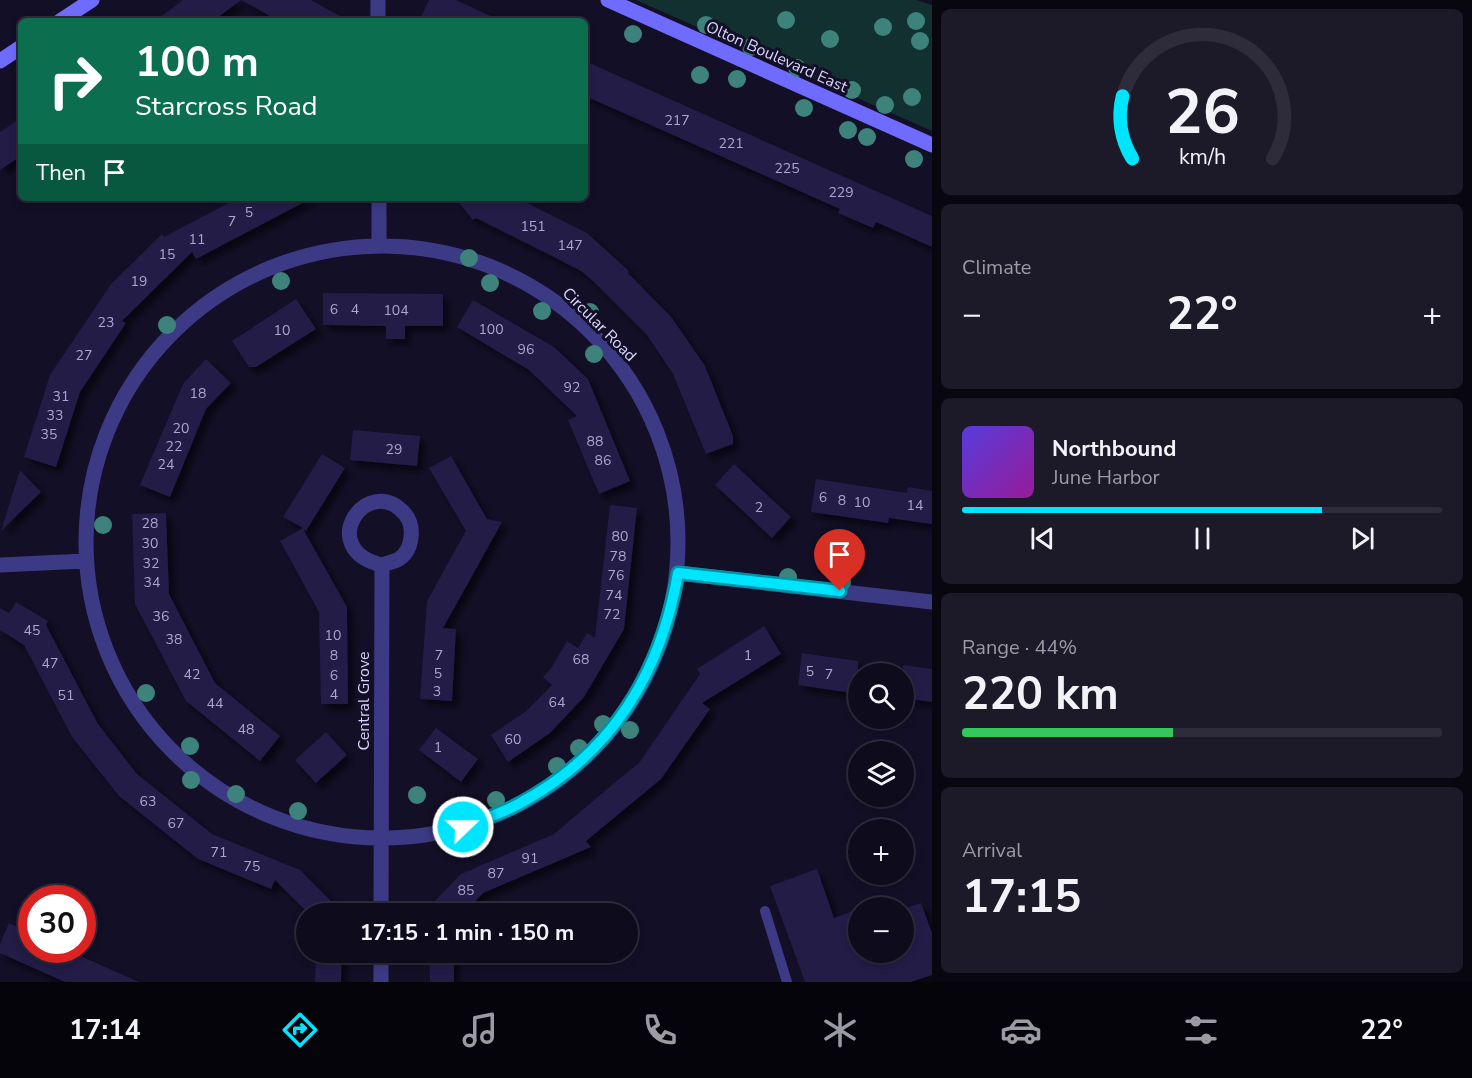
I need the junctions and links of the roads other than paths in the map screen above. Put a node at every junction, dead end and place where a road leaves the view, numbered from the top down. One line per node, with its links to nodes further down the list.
1 (92, 0): 4 (main road)
2 (378, 0): 5 (street)
3 (608, 0): 8 (main road, Olton Boulevard East)
4 (65, 18)
5 (378, 18)
6 (18, 49): 7 (main road)
7 (0, 61)
8 (932, 145)
9 (379, 201): 10 (street)
10 (379, 245): 11 (street, Circular Road); 14 (street, Circular Road)
11 (85, 561): 12 (street); 16 (street, Circular Road)
12 (0, 565)
13 (382, 565): 13 (street); 16 (street, Central Grove)
14 (678, 573): 15 (street); 16 (street, Circular Road)
15 (932, 602)
16 (380, 836): 17 (street, Central Grove)
17 (381, 903)
18 (765, 911): 21 (lane)
19 (381, 963): 20 (street)
20 (381, 982)
21 (787, 982)

